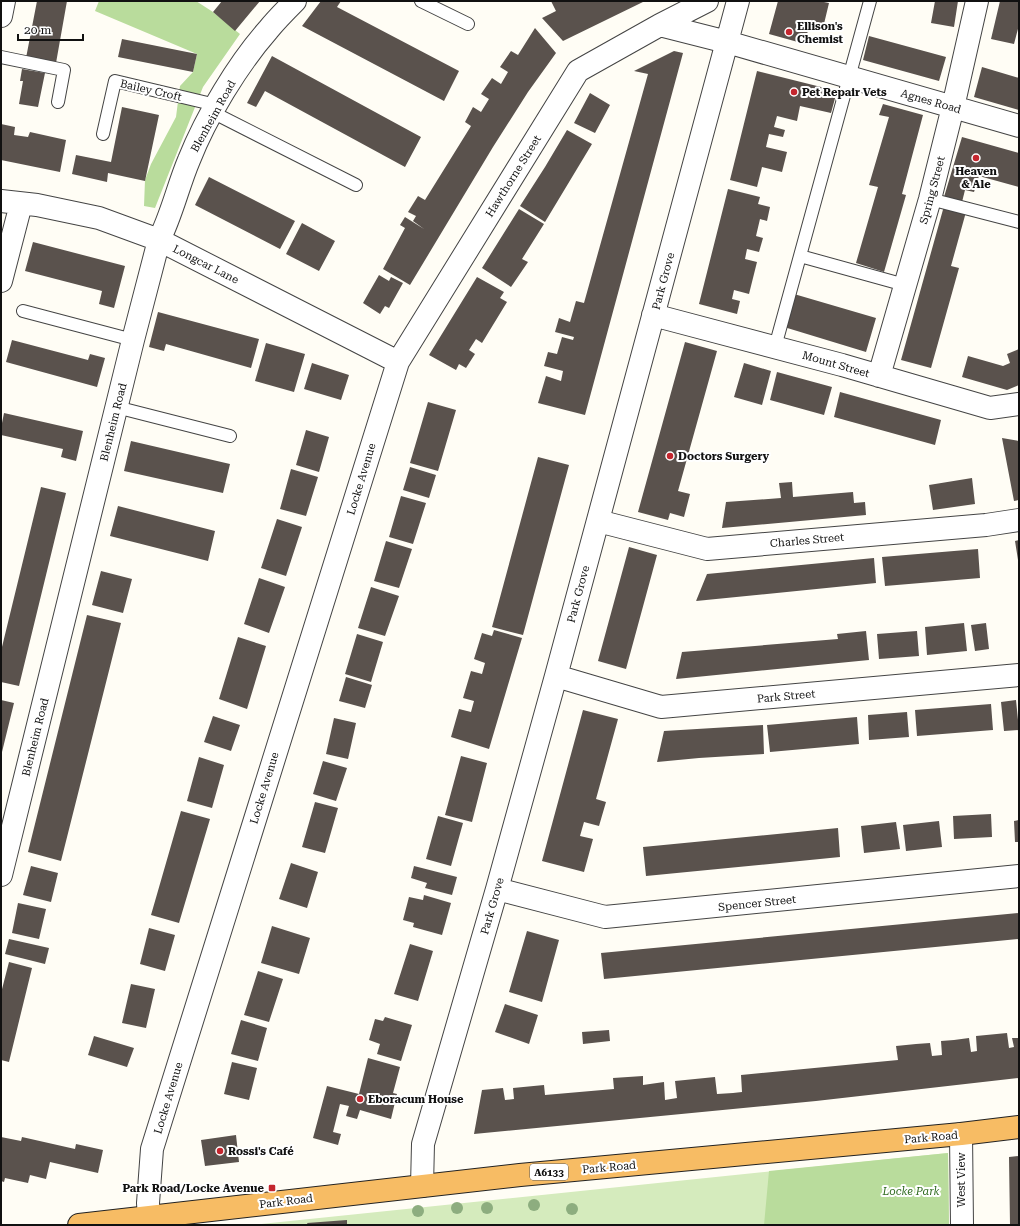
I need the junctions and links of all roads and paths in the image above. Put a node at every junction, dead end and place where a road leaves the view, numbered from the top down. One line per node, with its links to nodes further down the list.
1 (4, 1): 8 (street)
2 (295, 1): 16 (street, Blenheim Road)
3 (421, 1): 9 (lane)
4 (708, 1): 10 (street, Hawthorne Street)
5 (738, 1): 11 (street, Park Grove)
6 (870, 1): 13 (lane)
7 (977, 1): 15 (street, Spring Street)
8 (1, 16)
9 (468, 24)
10 (660, 25): 11 (street); 31 (street, Hawthorne Street)
11 (727, 42): 13 (street, Agnes Road); 28 (street, Park Grove)
12 (1, 57): 14 (lane)
13 (849, 78): 15 (street, Agnes Road); 24 (lane)
14 (58, 102)
15 (953, 107): 17 (street, Agnes Road); 20 (street, Spring Street)
16 (214, 109): 18 (lane, Bailey Croft); 19 (lane); 23 (street, Blenheim Road)
17 (1019, 126)
18 (103, 134)
19 (356, 185)
20 (930, 199): 22 (lane); 26 (street, Spring Street)
21 (11, 202): 23 (street, Longcar Lane); 25 (street)
22 (1019, 222)
23 (159, 240): 29 (street, Blenheim Road); 31 (street, Longcar Lane)
24 (800, 256): 26 (lane); 30 (lane)
25 (1, 281)
26 (905, 285): 32 (street, Spring Street)
27 (23, 311): 29 (lane)
28 (653, 315): 30 (street, Mount Street); 37 (street, Park Grove)
29 (133, 340): 34 (street, Blenheim Road)
30 (775, 347): 32 (street, Mount Street)
31 (398, 362): 46 (street, Locke Avenue)
32 (879, 376): 33 (street, Mount Street)
33 (1019, 404)
34 (116, 407): 35 (lane); 40 (street, Blenheim Road)
35 (230, 436)
36 (1019, 520): 37 (street, Charles Street)
37 (598, 521): 39 (street, Park Grove)
38 (1019, 675): 39 (street, Park Street)
39 (556, 676): 42 (street, Park Grove)
40 (1, 875)
41 (1019, 876): 42 (street, Spencer Street)
42 (497, 889): 45 (street, Park Grove)
43 (1019, 1127): 44 (highway, Park Road / A6133)
44 (961, 1134): 45 (highway, Park Road / A6133); 48 (street, West View)
45 (422, 1186): 46 (highway, Park Road / A6133)
46 (149, 1218): 47 (highway, Park Road / A6133)
47 (80, 1225)
48 (962, 1225)

